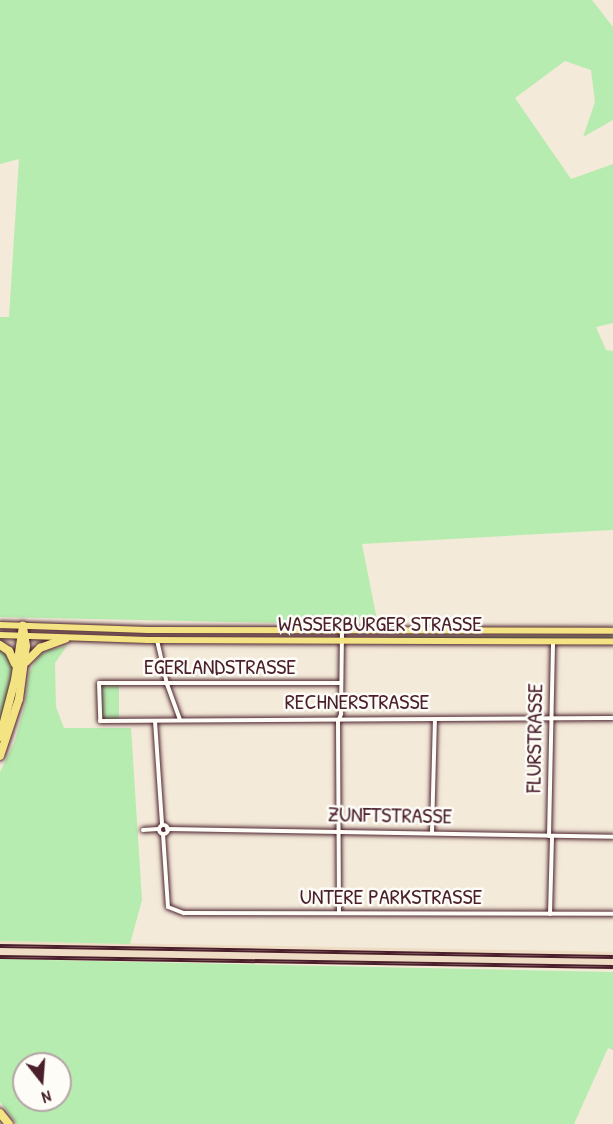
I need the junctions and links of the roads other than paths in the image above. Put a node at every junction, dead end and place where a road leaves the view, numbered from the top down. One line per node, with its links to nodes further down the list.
1 (0, 624): 2 (main road, WASSERBURGER STRASSE)
2 (23, 626): 4 (main road, WASSERBURGER STRASSE); 6 (highway)
3 (613, 631): 4 (main road, WASSERBURGER STRASSE)
4 (342, 632): 9 (street)
5 (0, 635): 6 (main road, WASSERBURGER STRASSE)
6 (22, 637): 7 (main road, WASSERBURGER STRASSE); 13 (highway)
7 (65, 639): 8 (main road, WASSERBURGER STRASSE); 13 (highway)
8 (158, 640): 9 (main road, WASSERBURGER STRASSE); 15 (street)
9 (342, 642): 10 (main road, WASSERBURGER STRASSE); 14 (street)
10 (553, 642): 11 (main road, WASSERBURGER STRASSE); 19 (street, FLURSTRASSE)
11 (613, 642)
12 (0, 645): 13 (highway)
13 (20, 668): 23 (highway); 24 (highway)
14 (341, 683): 15 (street, EGERLANDSTRASSE); 16 (street)
15 (167, 684): 20 (street); 22 (street, EGERLANDSTRASSE)
16 (340, 718): 18 (street, RECHNERSTRASSE); 20 (street, RECHNERSTRASSE); 29 (street)
17 (613, 718): 19 (street, RECHNERSTRASSE)
18 (435, 719): 19 (street, RECHNERSTRASSE); 30 (street)
19 (551, 719): 32 (street, FLURSTRASSE)
20 (180, 720): 21 (street, RECHNERSTRASSE)
21 (155, 721): 22 (street, RECHNERSTRASSE); 25 (street)
22 (101, 722)
23 (0, 737)
24 (0, 756)
25 (162, 825): 26 (street); 27 (street)
26 (158, 829): 28 (street); 31 (street)
27 (167, 829): 29 (street, ZUNFTSTRASSE); 31 (street)
28 (143, 830)
29 (338, 831): 30 (street, ZUNFTSTRASSE); 34 (street)
30 (432, 832): 32 (street, ZUNFTSTRASSE)
31 (163, 834): 34 (street, UNTERE PARKSTRASSE)
32 (551, 836): 33 (street, ZUNFTSTRASSE); 35 (street, FLURSTRASSE)
33 (613, 837)
34 (339, 913): 35 (street, UNTERE PARKSTRASSE)
35 (550, 914): 36 (street, UNTERE PARKSTRASSE)
36 (613, 914)
37 (0, 1113): 38 (highway)
38 (9, 1124)

